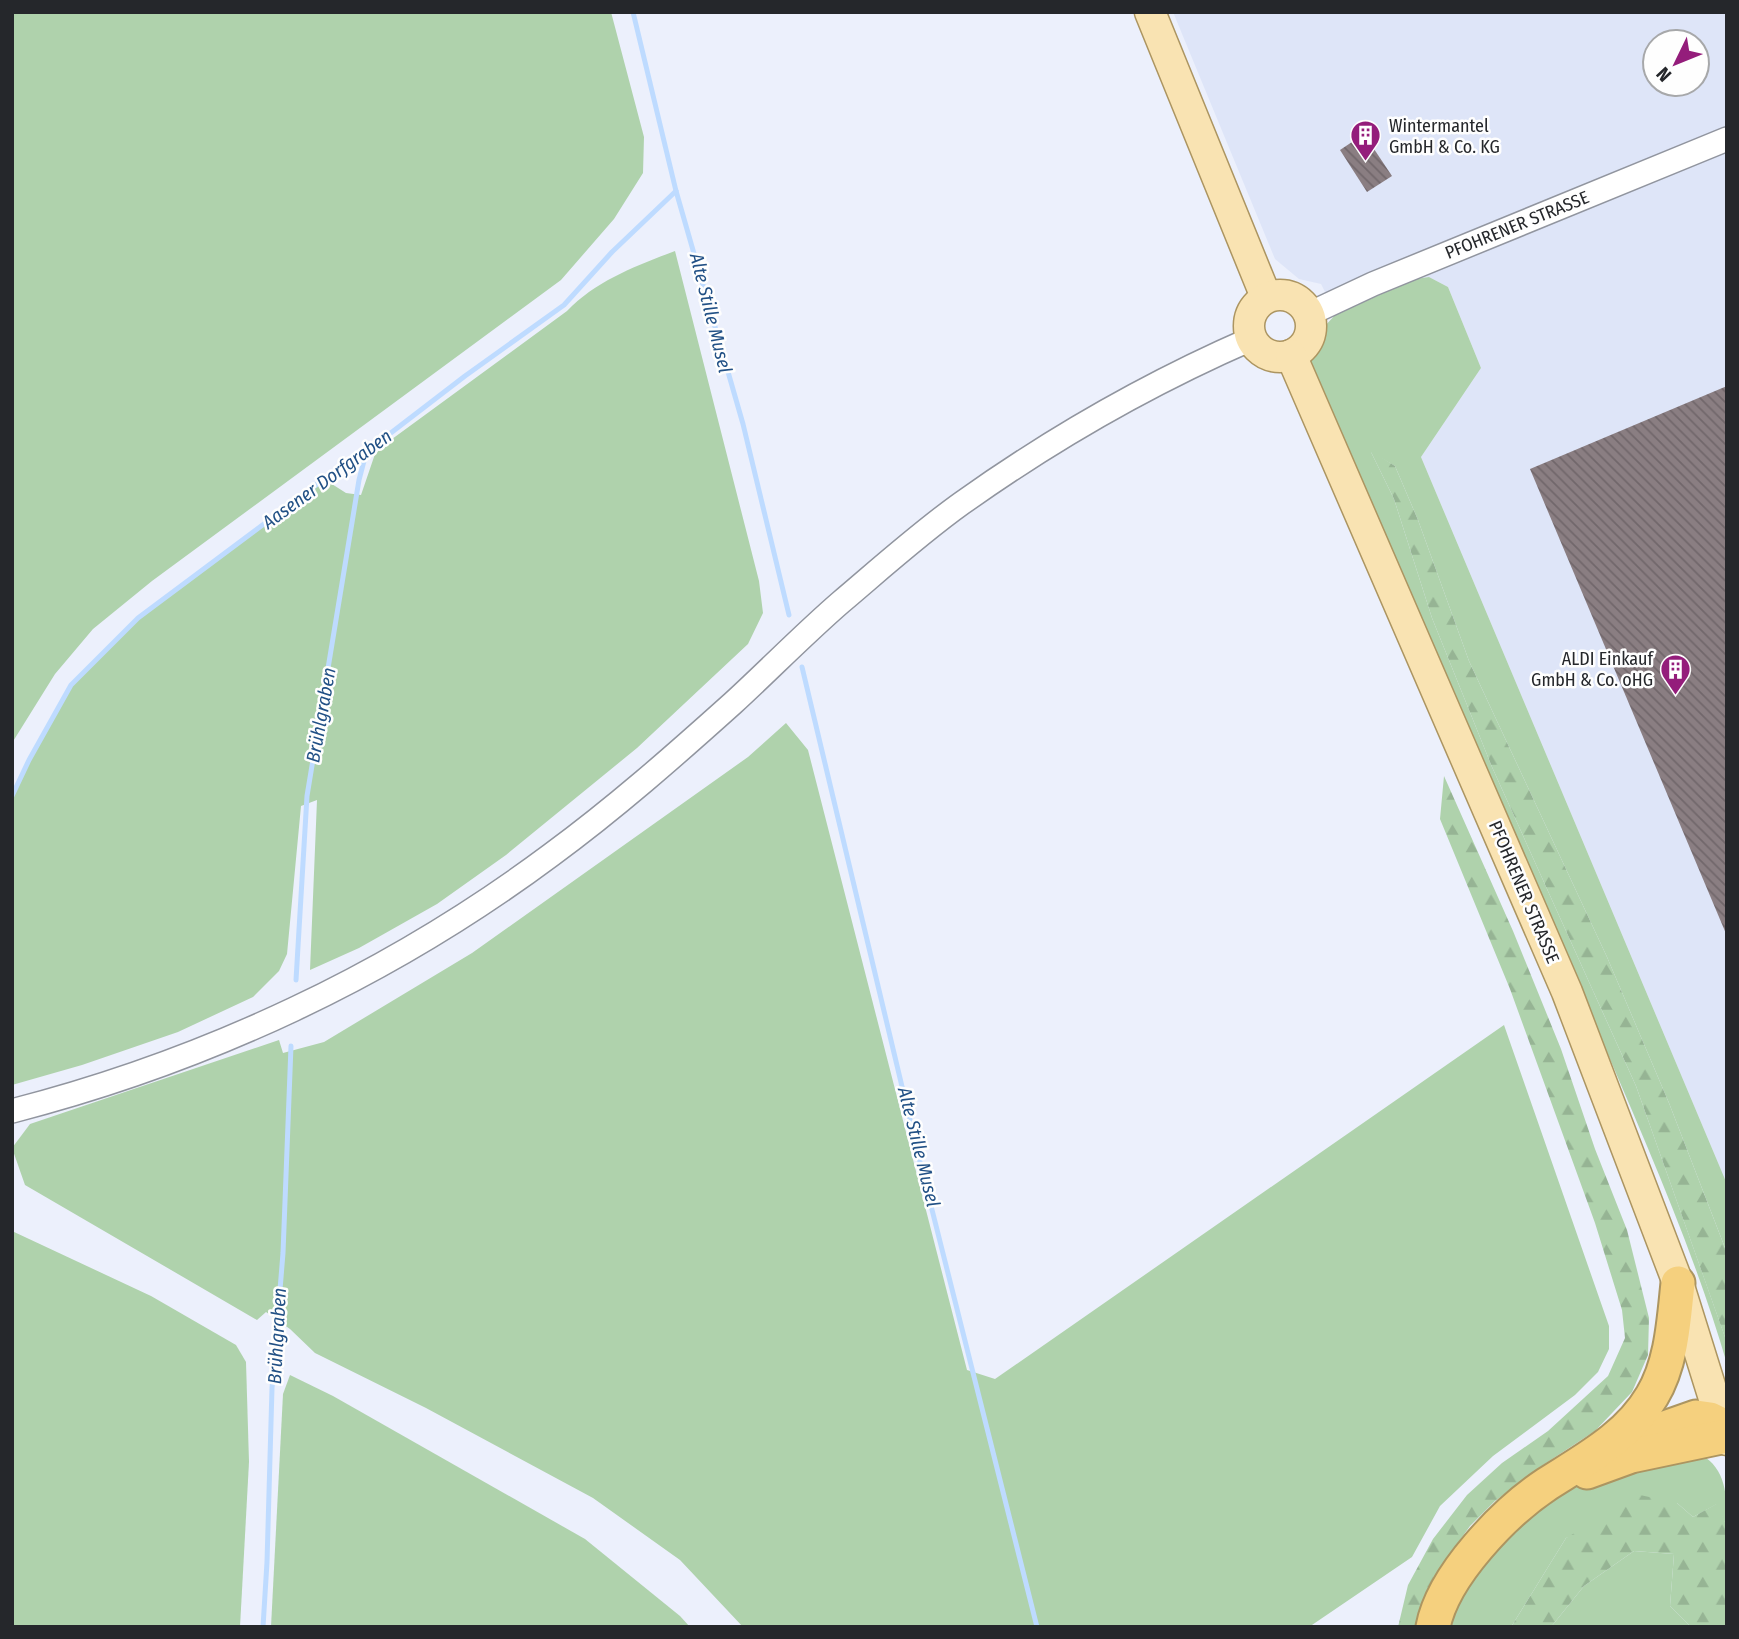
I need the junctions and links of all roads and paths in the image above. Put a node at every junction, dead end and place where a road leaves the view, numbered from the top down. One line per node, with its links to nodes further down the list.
1 (1150, 12): 3 (main road)
2 (1727, 139): 4 (street, PFOHRENER STRASSE)
3 (1266, 297): 4 (main road); 5 (main road)
4 (1309, 314): 6 (main road)
5 (1251, 339): 6 (main road); 7 (street)
6 (1291, 355): 8 (main road, PFOHRENER STRASSE)
7 (12, 1111)
8 (1678, 1283): 9 (main road, PFOHRENER STRASSE); 10 (highway)
9 (1725, 1433): 10 (highway); 11 (highway)
10 (1601, 1450): 11 (highway)
11 (1545, 1486): 12 (highway)
12 (1433, 1627)

